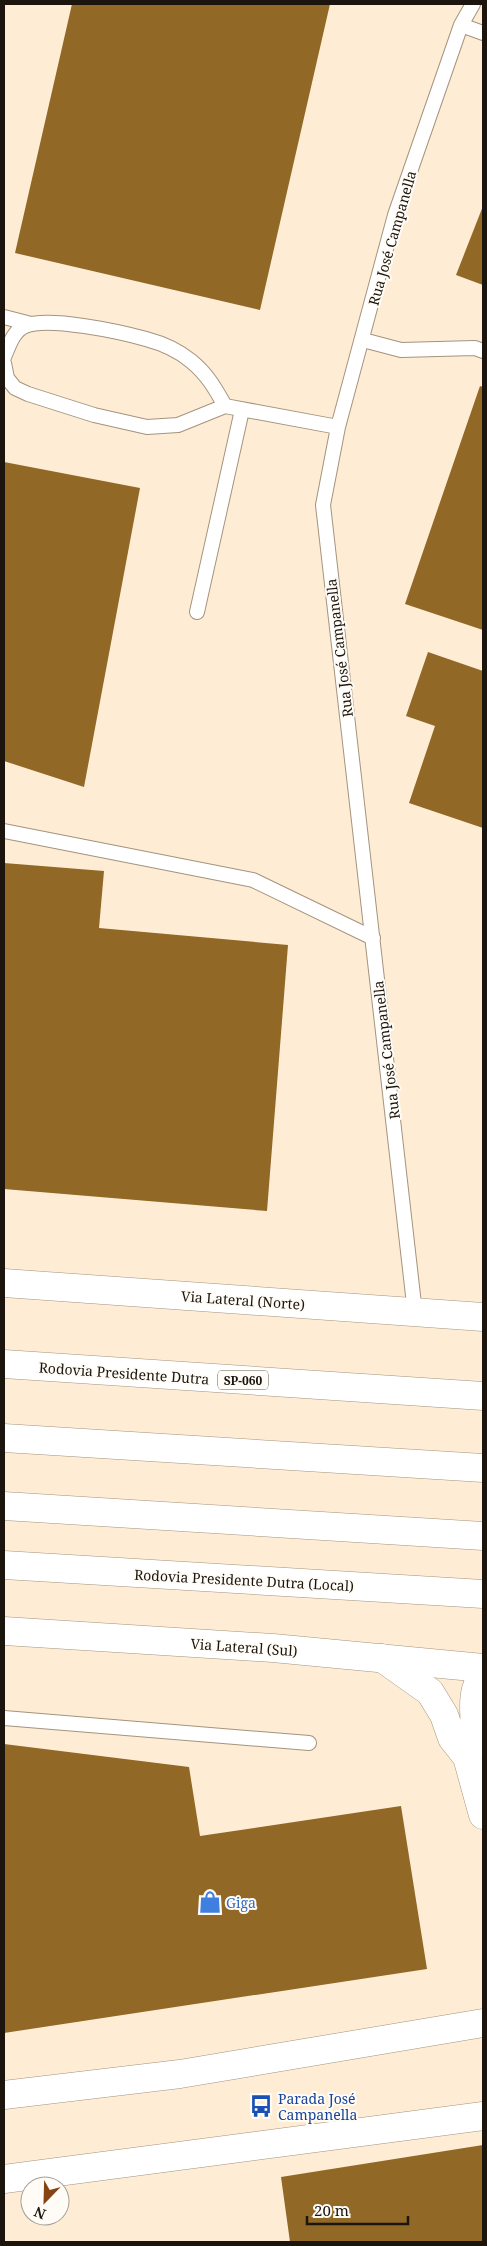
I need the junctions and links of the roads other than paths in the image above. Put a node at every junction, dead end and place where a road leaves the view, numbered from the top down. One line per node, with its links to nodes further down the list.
1 (473, 4): 2 (lane, Rua José Campanella)
2 (461, 25): 3 (lane); 6 (lane, Rua José Campanella)
3 (483, 33)
4 (4, 317): 5 (lane)
5 (31, 324): 8 (lane); 10 (lane)
6 (363, 340): 7 (lane); 12 (lane, Rua José Campanella)
7 (483, 351)
8 (4, 357)
9 (4, 363): 10 (lane)
10 (225, 406): 11 (lane)
11 (242, 410): 12 (lane); 13 (lane)
12 (338, 427): 15 (lane, Rua José Campanella)
13 (197, 612)
14 (4, 831): 15 (lane)
15 (373, 938): 17 (lane, Rua José Campanella)
16 (4, 1283): 17 (main road, Via Lateral (Norte))
17 (415, 1313): 18 (main road, Via Lateral (Norte))
18 (483, 1318)
19 (4, 1364): 20 (main road, Rodovia Presidente Dutra / SP-060)
20 (483, 1396)
21 (4, 1438): 22 (main road)
22 (483, 1468)
23 (4, 1506): 24 (main road)
24 (483, 1536)
25 (4, 1565): 26 (main road, Rodovia Presidente Dutra (Local))
26 (483, 1594)
27 (4, 1631): 28 (main road, Via Lateral (Sul))
28 (382, 1658): 29 (main road, Via Lateral (Sul)); 33 (main road)
29 (483, 1668)
30 (483, 1674): 33 (main road)
31 (4, 1718): 32 (lane)
32 (309, 1743)
33 (467, 1757): 34 (main road)
34 (483, 1815)
35 (483, 2024): 36 (main road)
36 (4, 2095)
37 (483, 2116): 38 (main road)
38 (4, 2178)

